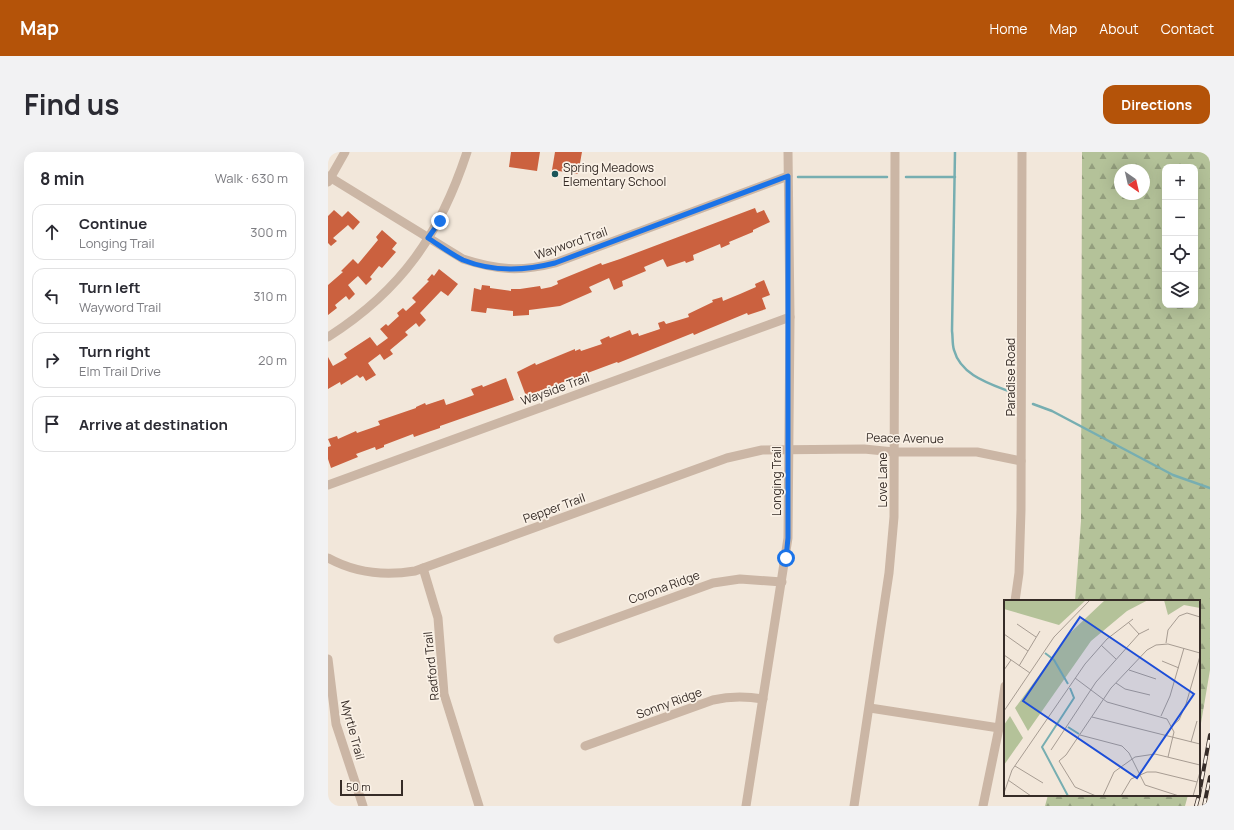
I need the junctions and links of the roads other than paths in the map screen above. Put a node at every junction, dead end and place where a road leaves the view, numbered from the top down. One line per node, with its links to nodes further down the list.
1 (345, 152): 7 (street)
2 (467, 152): 8 (street)
3 (788, 152): 6 (street, Longing Trail)
4 (895, 152): 12 (street, Love Lane)
5 (1022, 152): 13 (street, Paradise Road)
6 (788, 176): 8 (street, Wayword Trail); 9 (street, Longing Trail)
7 (329, 178): 8 (street, Wayword Trail)
8 (428, 238): 10 (street)
9 (790, 317): 11 (street, Longing Trail); 14 (street, Wayside Trail)
10 (328, 337)
11 (788, 450): 12 (street, Peace Avenue); 16 (street, Pepper Trail); 17 (street, Longing Trail)
12 (894, 452): 13 (street, Peace Avenue); 23 (street, Love Lane)
13 (1021, 461): 18 (street, Paradise Road)
14 (328, 485)
15 (328, 559): 16 (street, Pepper Trail)
16 (423, 568): 27 (street, Radford Trail)
17 (782, 582): 19 (street, Corona Ridge); 22 (street, Longing Trail)
18 (1016, 600)
19 (558, 639)
20 (328, 659): 26 (street, Myrtle Trail)
21 (1004, 694): 24 (street)
22 (763, 699): 25 (street, Sonny Ridge); 28 (street, Longing Trail)
23 (870, 708): 24 (street); 29 (street, Love Lane)
24 (1000, 728): 30 (street)
25 (585, 746)
26 (362, 806)
27 (479, 806)
28 (746, 806)
29 (854, 806)
30 (983, 806)

